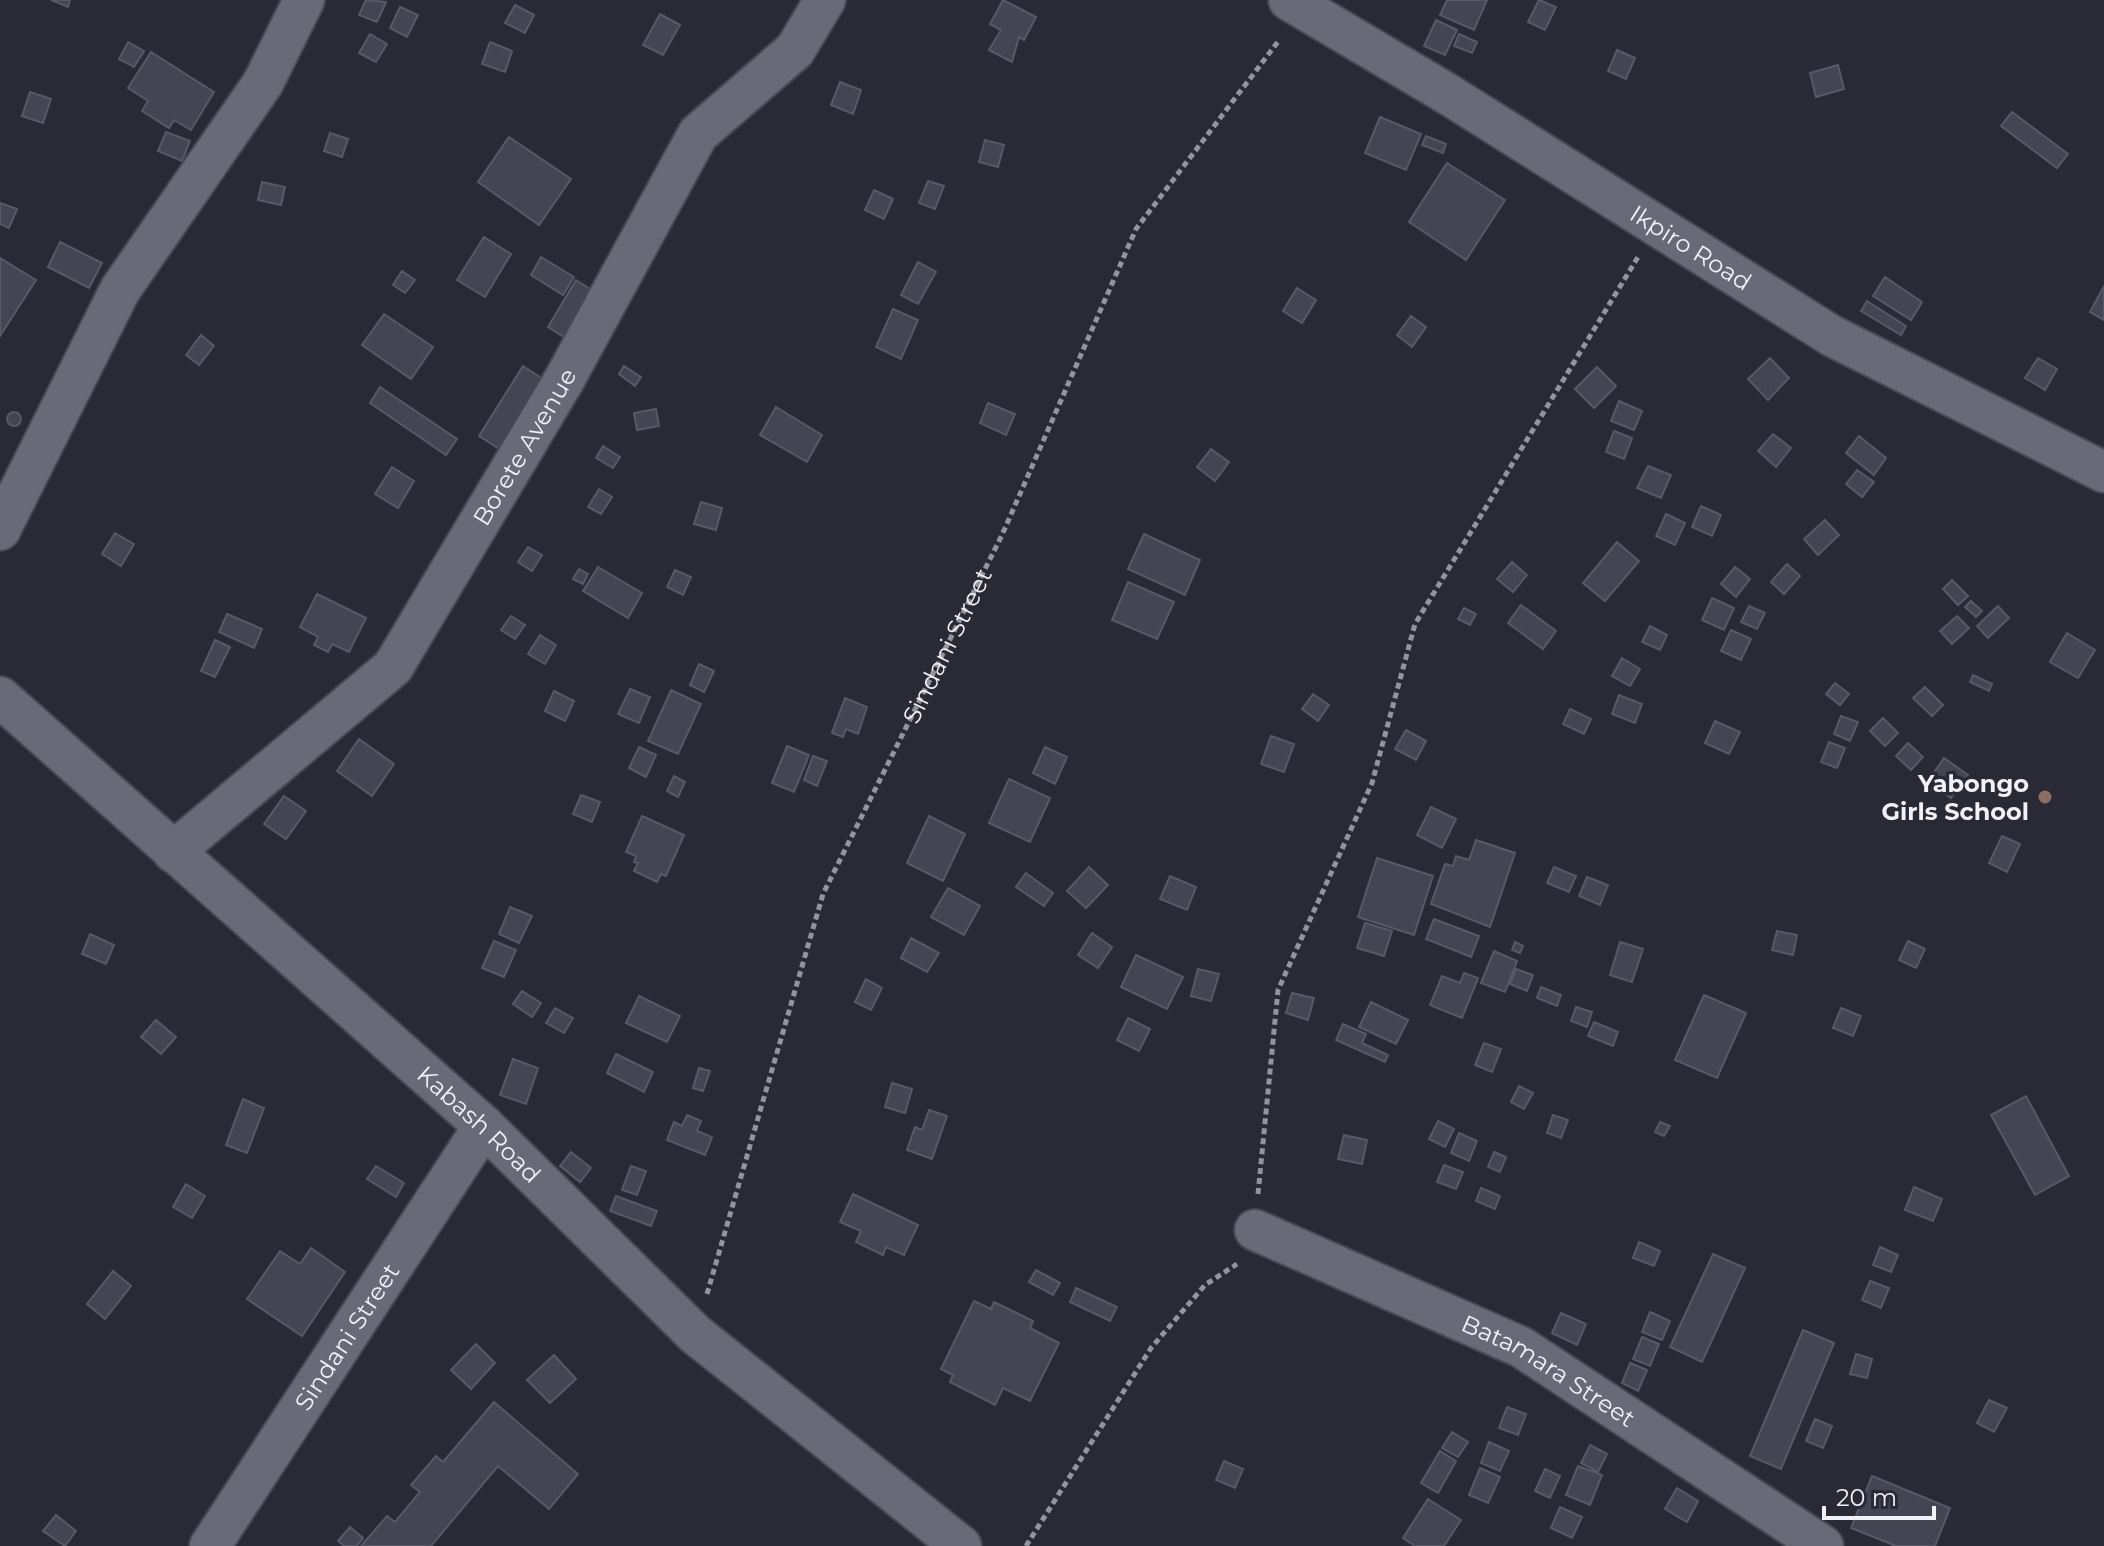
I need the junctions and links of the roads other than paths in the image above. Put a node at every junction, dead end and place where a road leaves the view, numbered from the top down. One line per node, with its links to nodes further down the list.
1 (304, 0): 5 (street)
2 (825, 0): 7 (street, Borete Avenue)
3 (1296, 4): 4 (street, Ikpiro Road)
4 (2104, 472)
5 (0, 530)
6 (0, 697): 7 (street, Kabash Road)
7 (173, 852): 8 (street, Kabash Road)
8 (484, 1126): 10 (street, Sindani Street); 11 (street, Kabash Road)
9 (1255, 1230): 12 (street, Batamara Street)
10 (210, 1546)
11 (961, 1546)
12 (1823, 1546)

